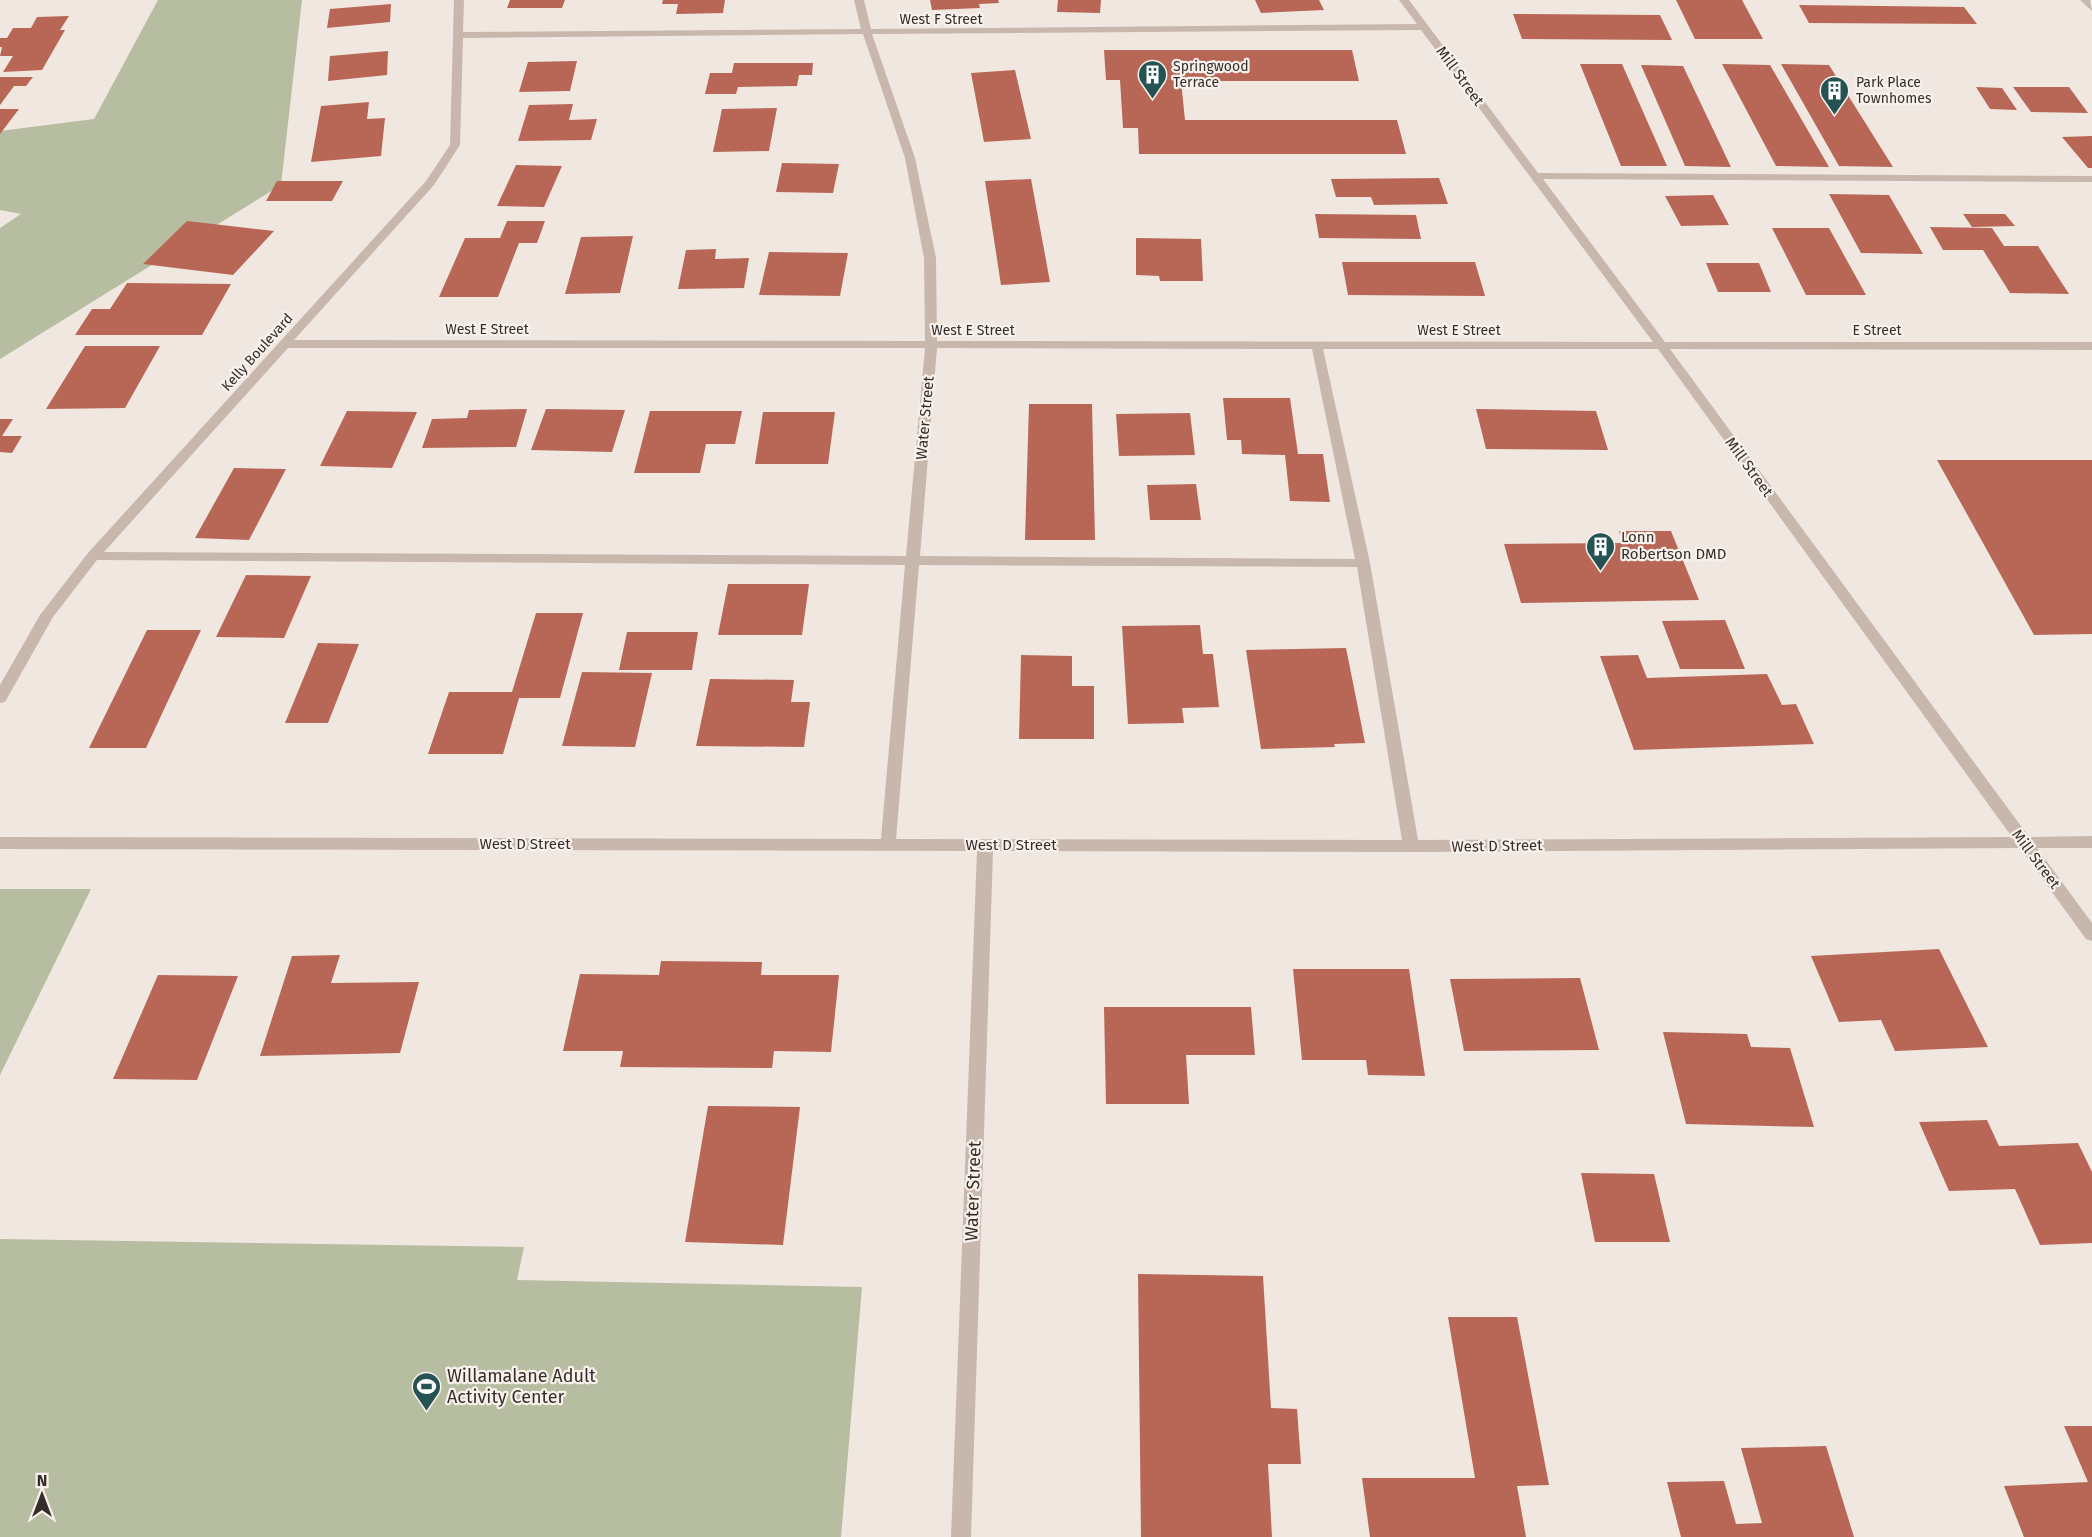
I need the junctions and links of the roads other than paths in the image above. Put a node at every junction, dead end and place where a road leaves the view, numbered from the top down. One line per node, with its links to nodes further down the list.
1 (459, 0): 8 (street, Kelly Boulevard)
2 (859, 0): 7 (street, Water Street)
3 (1404, 0): 6 (street, Mill Street)
4 (2085, 0): 5 (street)
5 (2092, 8)
6 (1424, 27): 7 (street, West F Street); 9 (street, Mill Street)
7 (867, 33): 8 (street, West F Street); 12 (street, Water Street)
8 (457, 35): 11 (street, Kelly Boulevard)
9 (1533, 176): 10 (street); 13 (street, Mill Street)
10 (2092, 179)
11 (284, 344): 12 (street, West E Street); 16 (street, Kelly Boulevard)
12 (931, 345): 14 (street, West E Street); 17 (street, Water Street)
13 (1661, 345): 14 (street, West E Street); 15 (street, E Street); 20 (street, Mill Street)
14 (1317, 346): 18 (street)
15 (2092, 346)
16 (93, 556): 17 (street); 19 (street, Kelly Boulevard)
17 (914, 560): 18 (street); 23 (street, Water Street)
18 (1363, 563): 25 (street)
19 (0, 698)
20 (2022, 841): 21 (street, West D Street); 25 (street, West D Street); 26 (street, Mill Street)
21 (2092, 842)
22 (0, 843): 23 (street, West D Street)
23 (888, 845): 24 (street, West D Street)
24 (985, 845): 25 (street, West D Street); 27 (street, Water Street)
25 (1411, 846)
26 (2092, 935)
27 (961, 1537)

